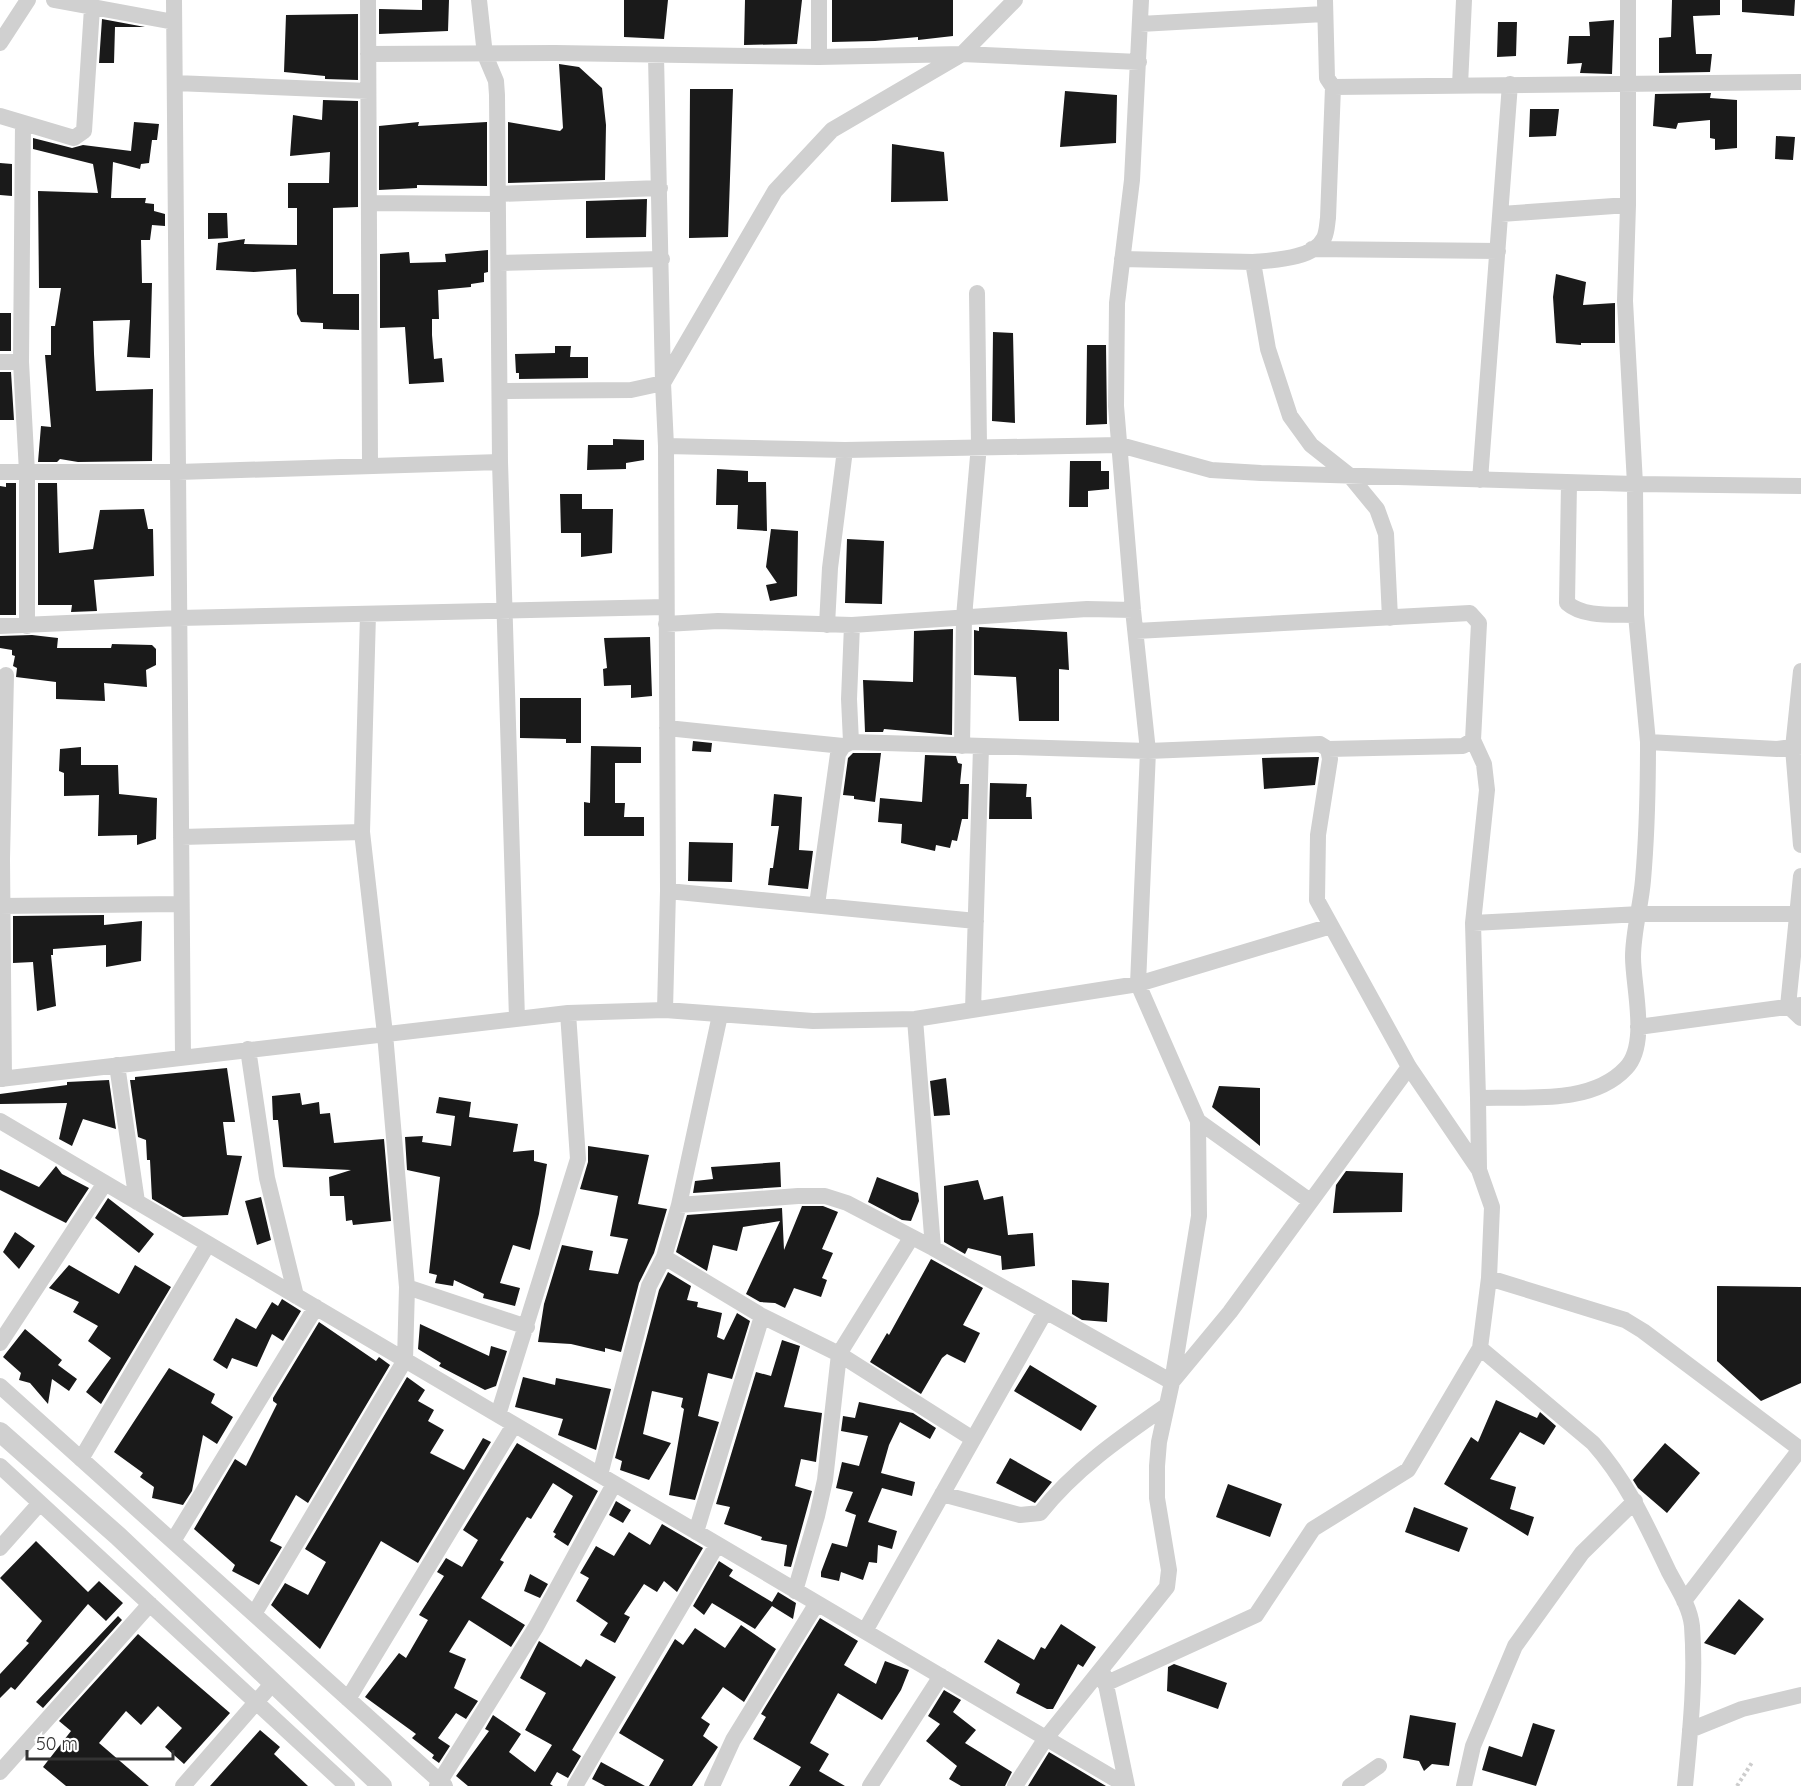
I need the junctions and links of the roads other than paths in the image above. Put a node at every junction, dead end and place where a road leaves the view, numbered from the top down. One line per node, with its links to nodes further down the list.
1 (28, 0): 15 (street)
2 (54, 0): 12 (street)
3 (174, 0): 13 (street)
4 (368, 0): 16 (street)
5 (479, 0): 18 (street)
6 (819, 0): 20 (street)
7 (1015, 0): 17 (street)
8 (1141, 0): 14 (street)
9 (1464, 0): 26 (street)
10 (1628, 0): 22 (street)
11 (1325, 7): 14 (street); 27 (street)
12 (92, 8): 13 (street); 30 (street)
13 (174, 22): 24 (street)
14 (1140, 24): 21 (street)
15 (0, 43)
16 (368, 54): 18 (street); 28 (street)
17 (962, 54): 20 (street); 21 (street); 45 (street)
18 (485, 55): 19 (street); 32 (street)
19 (656, 56): 20 (street); 31 (street)
20 (819, 57)
21 (1138, 62): 39 (street)
22 (1629, 82): 23 (street); 25 (street); 34 (street)
23 (1801, 82)
24 (175, 83): 28 (street); 55 (street)
25 (1510, 84): 26 (street); 35 (street)
26 (1460, 85): 27 (street)
27 (1333, 87): 36 (street)
28 (368, 91): 33 (street)
29 (0, 116): 30 (street)
30 (23, 123): 44 (street)
31 (660, 188): 32 (street); 38 (street)
32 (498, 199): 33 (street); 41 (street)
33 (369, 203): 52 (street)
34 (1628, 205): 35 (street); 59 (street)
35 (1501, 214): 37 (street)
36 (1312, 249): 37 (street); 40 (street)
37 (1498, 251): 57 (street)
38 (662, 259): 41 (street); 45 (street)
39 (1122, 259): 40 (street); 48 (street)
40 (1254, 262): 56 (street)
41 (499, 263): 46 (street)
42 (977, 293): 47 (street)
43 (0, 362): 44 (street)
44 (21, 362): 54 (street)
45 (663, 383): 46 (street); 49 (street)
46 (500, 391): 51 (street)
47 (980, 445): 48 (street); 50 (street); 66 (street)
48 (1120, 445): 56 (street); 61 (street)
49 (666, 446): 50 (street); 65 (street)
50 (845, 450): 69 (street)
51 (500, 462): 52 (street); 62 (street)
52 (370, 464): 55 (street)
53 (0, 472): 54 (street)
54 (27, 472): 55 (street); 72 (street)
55 (178, 472): 67 (street)
56 (1349, 475): 57 (street); 68 (street)
57 (1480, 480): 58 (street)
58 (1569, 483): 59 (street); 64 (street)
59 (1635, 484): 60 (street); 64 (street)
60 (1801, 486)
61 (1133, 610): 66 (street); 73 (street)
62 (503, 611): 63 (street); 65 (street); 106 (street)
63 (368, 614): 67 (street); 85 (street)
64 (1636, 615): 78 (street)
65 (666, 616): 69 (street); 76 (street)
66 (964, 617): 70 (street); 80 (street)
67 (179, 618): 72 (street); 86 (street)
68 (1390, 618): 73 (street); 77 (street)
69 (827, 625): 70 (street)
70 (852, 625): 79 (street)
71 (0, 626): 72 (street)
72 (27, 626)
73 (1136, 631): 84 (street)
74 (1801, 671): 83 (street)
75 (6, 675): 88 (street)
76 (667, 728): 79 (street); 90 (street)
77 (1473, 740): 82 (street); 97 (street)
78 (1648, 742): 83 (street); 94 (street)
79 (847, 744): 80 (street); 92 (street)
80 (962, 746): 81 (street)
81 (981, 747): 84 (street); 96 (street)
82 (1328, 748): 84 (street); 98 (street)
83 (1798, 750): 87 (street)
84 (1148, 751): 99 (street)
85 (362, 832): 86 (street); 109 (street)
86 (181, 837): 91 (street)
87 (1801, 845)
88 (1, 859): 93 (street)
89 (1801, 876): 95 (street)
90 (668, 891): 92 (street); 101 (street)
91 (181, 904): 93 (street); 111 (street)
92 (817, 905): 96 (street)
93 (1, 906): 114 (street)
94 (1640, 914): 95 (street); 97 (street); 108 (street)
95 (1798, 914): 100 (street)
96 (976, 921): 102 (street)
97 (1473, 923): 115 (street)
98 (1332, 926): 99 (street); 113 (street)
99 (1138, 984): 102 (street); 116 (street)
100 (1794, 1006): 105 (street); 108 (street)
101 (665, 1010): 103 (street); 104 (street)
102 (973, 1010): 107 (street)
103 (568, 1013): 106 (street); 133 (street)
104 (720, 1015): 107 (street); 122 (street)
105 (1801, 1018)
106 (517, 1019): 109 (street)
107 (915, 1019): 125 (street)
108 (1638, 1027): 115 (street)
109 (385, 1034): 110 (street); 128 (street)
110 (248, 1049): 111 (street); 129 (street)
111 (183, 1058): 112 (street)
112 (117, 1065): 114 (street); 121 (street)
113 (1409, 1067): 118 (street); 120 (street)
114 (2, 1079)
115 (1478, 1098): 118 (street)
116 (1198, 1120): 120 (street); 138 (street)
117 (0, 1121): 119 (street)
118 (1479, 1170): 127 (street)
119 (105, 1183): 121 (street); 134 (street)
120 (1310, 1201): 138 (street)
121 (137, 1202): 124 (street)
122 (680, 1205): 123 (street); 126 (street)
123 (910, 1238): 125 (street); 136 (street)
124 (208, 1244): 129 (street); 146 (street)
125 (933, 1248): 131 (street)
126 (664, 1257): 132 (street); 148 (street)
127 (1489, 1278): 135 (street); 145 (street)
128 (407, 1287): 133 (street); 137 (street)
129 (296, 1296): 130 (street)
130 (316, 1307): 137 (street); 153 (street)
131 (1045, 1312): 138 (street); 144 (street)
132 (762, 1316): 136 (street); 152 (street)
133 (527, 1327): 141 (street)
134 (0, 1342)
135 (1480, 1348): 150 (street); 165 (street)
136 (838, 1354): 144 (street); 156 (street)
137 (405, 1360): 141 (street); 160 (street)
138 (1172, 1382): 140 (street)
139 (0, 1386): 146 (street)
140 (1166, 1406): 149 (street); 162 (street)
141 (498, 1415): 142 (street)
142 (514, 1425): 148 (street); 167 (street)
143 (0, 1432): 164 (street)
144 (973, 1439): 149 (street)
145 (1800, 1449): 157 (street)
146 (81, 1459): 153 (street)
147 (0, 1466): 151 (street)
148 (607, 1480): 152 (street); 174 (street)
149 (942, 1494): 161 (street)
150 (1635, 1501): 157 (street); 183 (street)
151 (40, 1503): 155 (street); 159 (street)
152 (696, 1532): 154 (street)
153 (173, 1541): 160 (street)
154 (717, 1545): 156 (street); 177 (street)
155 (0, 1548)
156 (795, 1591): 158 (street)
157 (1684, 1601): 169 (street)
158 (817, 1603): 161 (street); 178 (street)
159 (150, 1604): 168 (street); 172 (street)
160 (254, 1614): 167 (street)
161 (865, 1631): 163 (street)
162 (1102, 1666): 165 (street); 170 (street)
163 (941, 1677): 170 (street); 179 (street)
164 (272, 1684): 168 (street); 173 (street)
165 (1106, 1684): 181 (street)
166 (1801, 1695): 169 (street)
167 (348, 1699): 174 (street)
168 (256, 1702): 175 (street); 176 (street)
169 (1690, 1730): 184 (street)
170 (1046, 1738): 180 (street); 181 (street)
171 (1379, 1766): 182 (street)
172 (0, 1772)
173 (378, 1784)
174 (441, 1785)
175 (183, 1786)
176 (347, 1786)
177 (575, 1786)
178 (712, 1786)
179 (870, 1786)
180 (1015, 1786)
181 (1127, 1786)
182 (1350, 1786)
183 (1464, 1786)
184 (1685, 1786)

